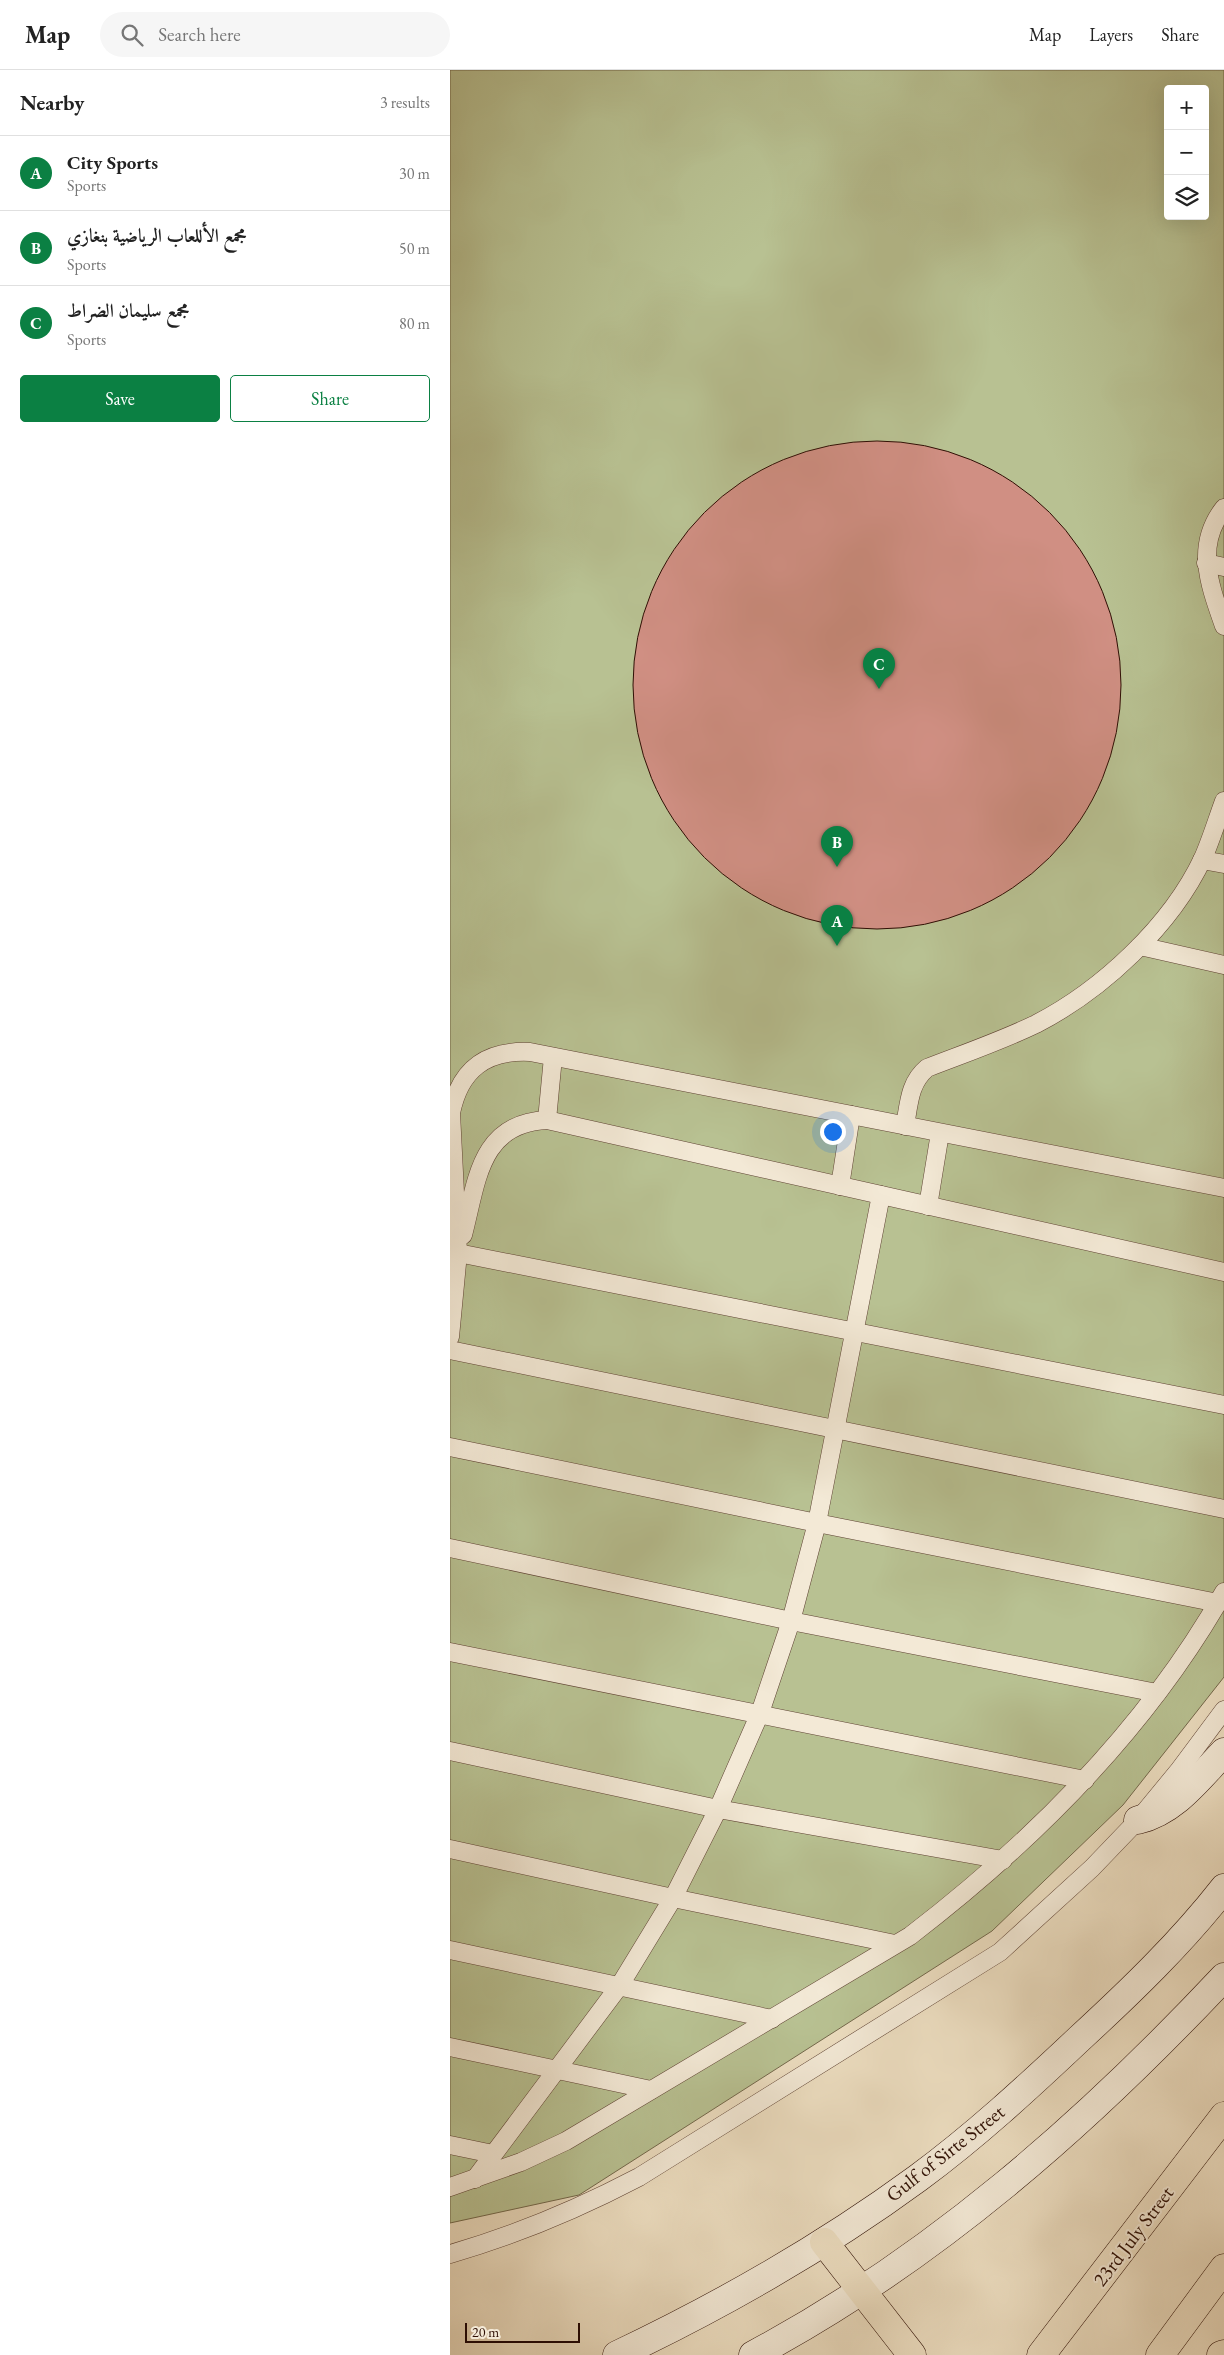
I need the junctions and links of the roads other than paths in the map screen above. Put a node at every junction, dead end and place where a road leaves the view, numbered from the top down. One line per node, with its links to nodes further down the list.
1 (1224, 508): 2 (lane)
2 (1206, 563): 3 (lane); 4 (lane)
3 (1224, 567)
4 (1224, 626)
5 (1224, 801): 6 (lane)
6 (1202, 860): 7 (lane); 8 (lane)
7 (1224, 864)
8 (1140, 946): 9 (lane); 13 (lane)
9 (1224, 965)
10 (553, 1057): 11 (lane); 12 (lane); 19 (lane)
11 (851, 1115): 13 (lane); 15 (lane)
12 (547, 1120): 15 (lane); 19 (lane)
13 (905, 1126): 14 (lane)
14 (940, 1132): 16 (lane); 18 (lane)
15 (840, 1186): 17 (lane)
16 (1224, 1188)
17 (881, 1195): 18 (lane); 21 (lane)
18 (928, 1206): 20 (lane)
19 (458, 1253): 21 (lane); 22 (lane)
20 (1224, 1272)
21 (855, 1332): 24 (lane); 25 (lane)
22 (450, 1337)
23 (450, 1350): 25 (lane)
24 (1224, 1405)
25 (835, 1429): 27 (lane); 28 (lane)
26 (450, 1446): 28 (lane)
27 (1224, 1509)
28 (817, 1523): 30 (lane); 31 (lane)
29 (450, 1548): 31 (lane)
30 (1221, 1597): 33 (lane)
31 (791, 1621): 33 (lane); 35 (lane)
32 (450, 1652): 35 (lane)
33 (1157, 1693): 38 (lane)
34 (1224, 1710): 40 (lane)
35 (760, 1713): 38 (lane); 39 (lane)
36 (450, 1751): 39 (lane)
37 (1224, 1752): 40 (main road)
38 (1085, 1780): 42 (lane)
39 (718, 1809): 42 (lane); 44 (lane)
40 (1138, 1820): 59 (lane)
41 (450, 1848): 44 (lane)
42 (1003, 1860): 45 (lane)
43 (1224, 1888): 58 (main road, Gulf of Sirte Street)
44 (673, 1898): 45 (lane); 48 (lane)
45 (895, 1944): 49 (lane)
46 (450, 1950): 48 (lane)
47 (1224, 1977): 61 (main road)
48 (620, 1985): 49 (lane); 51 (lane)
49 (772, 2018): 52 (lane)
50 (450, 2047): 51 (lane)
51 (558, 2069): 52 (lane); 55 (lane)
52 (651, 2090): 56 (lane)
53 (1224, 2116): 65 (main road, 23rd July Street)
54 (450, 2145): 55 (lane)
55 (493, 2154): 56 (lane)
56 (475, 2179): 57 (lane)
57 (450, 2187)
58 (824, 2242): 61 (main road); 62 (main road, Gulf of Sirte Street)
59 (450, 2254)
60 (1224, 2268): 66 (main road)
61 (861, 2291): 63 (main road); 64 (main road)
62 (617, 2355)
63 (754, 2355)
64 (912, 2355)
65 (1041, 2355)
66 (1160, 2355)

